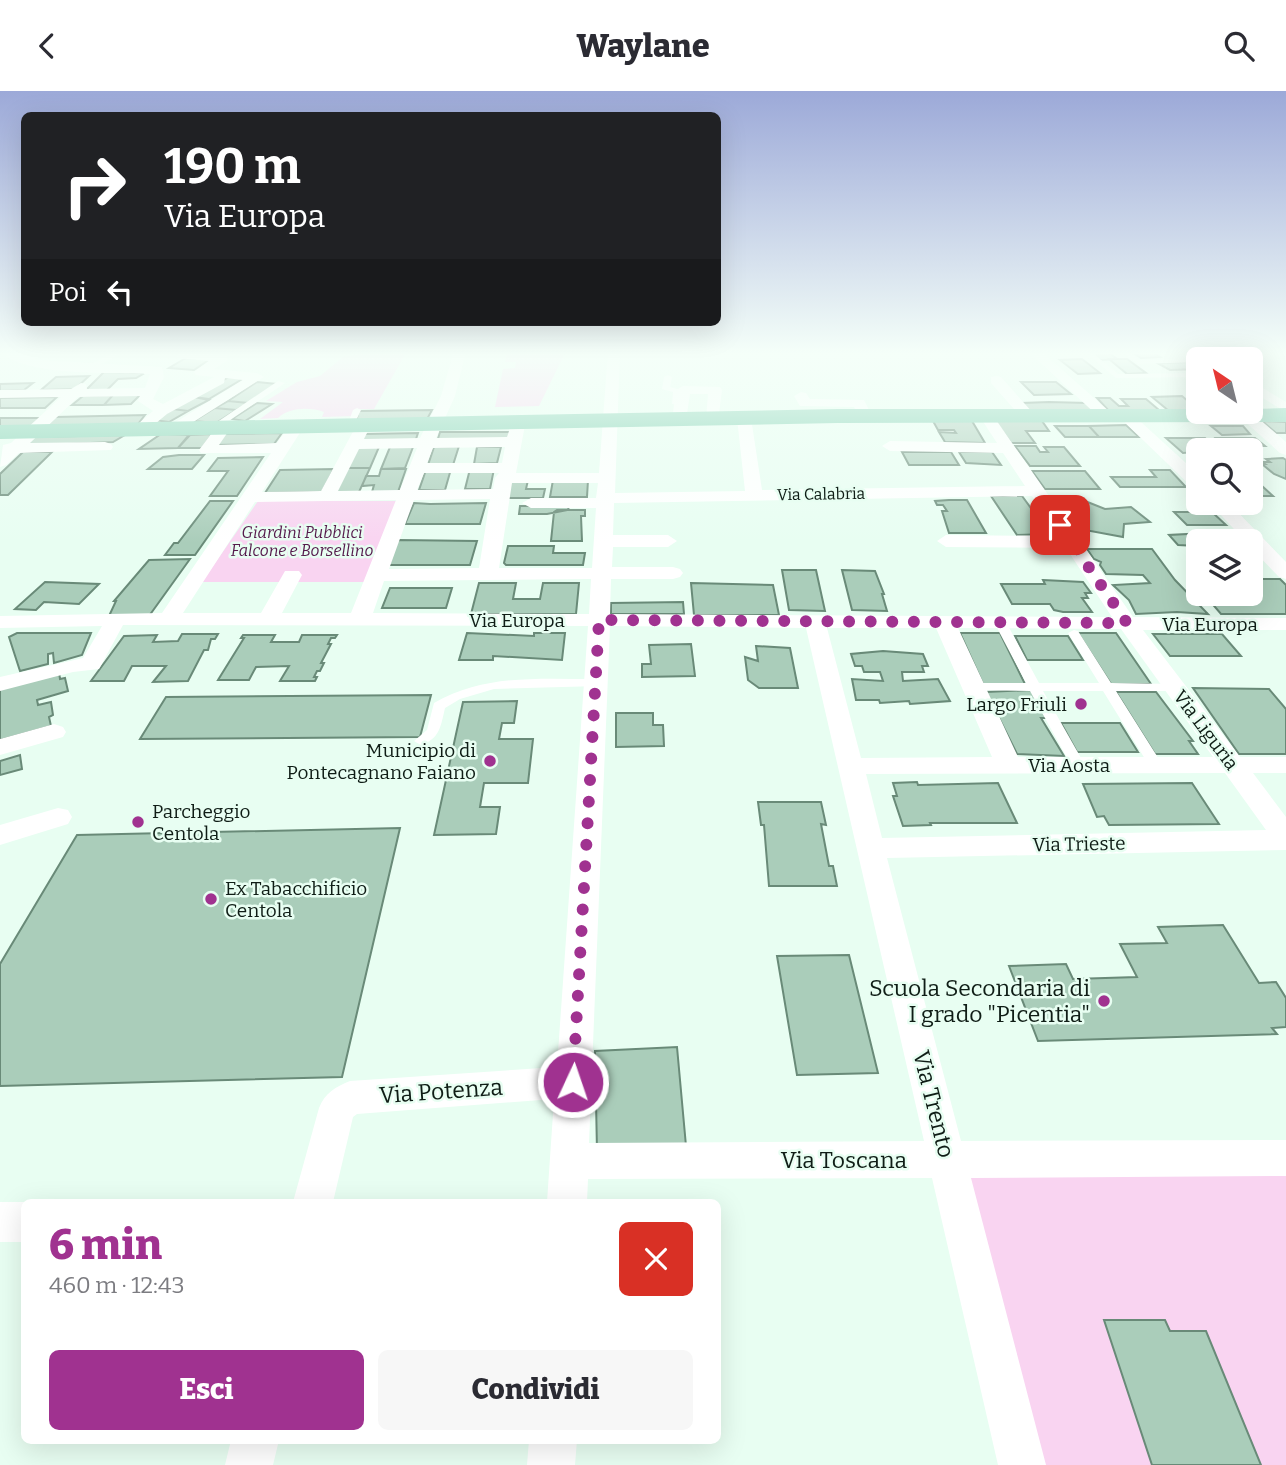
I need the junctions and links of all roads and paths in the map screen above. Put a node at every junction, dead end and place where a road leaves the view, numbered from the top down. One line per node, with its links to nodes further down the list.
1 (51, 415): 24 (street)
2 (163, 415): 18 (street)
3 (171, 415): 18 (street)
4 (177, 415): 18 (street)
5 (236, 415): 23 (lane)
6 (439, 415): 26 (street)
7 (610, 415): 19 (street)
8 (637, 415): 19 (main road)
9 (705, 415): 17 (main road)
10 (713, 415): 17 (street)
11 (1186, 415): 14 (main road)
12 (865, 416): 15 (main road); 16 (main road)
13 (1028, 416): 14 (main road); 15 (main road)
14 (1116, 416): 37 (street)
15 (986, 417): 34 (street, Via Liguria)
16 (744, 418): 17 (main road); 45 (street)
17 (713, 419)
18 (167, 420): 23 (main road); 24 (main road)
19 (610, 422): 25 (main road); 40 (street)
20 (1255, 424): 27 (street)
21 (355, 427): 22 (main road); 26 (main road); 46 (street)
22 (295, 428): 23 (main road); 33 (street)
23 (216, 429): 33 (street)
24 (33, 432): 29 (main road)
25 (516, 433): 26 (main road); 30 (street); 41 (street)
26 (430, 434): 30 (street); 39 (street)
27 (1269, 436): 28 (street); 35 (street)
28 (1286, 436)
29 (5, 443): 32 (street); 36 (street)
30 (473, 443): 38 (street)
31 (890, 446): 34 (street)
32 (105, 447)
33 (282, 448): 47 (street)
34 (1007, 448): 42 (street, Via Liguria)
35 (1286, 450)
36 (0, 462)
37 (1186, 463)
38 (465, 467): 39 (street); 41 (street); 43 (street)
39 (417, 468): 44 (street)
40 (607, 478): 41 (street); 48 (street)
41 (504, 480): 43 (street); 58 (street)
42 (1037, 491): 45 (street, Via Calabria); 54 (street, Via Liguria)
43 (456, 494): 44 (street)
44 (407, 495): 46 (street); 60 (street)
45 (754, 495): 48 (street, Via Calabria)
46 (327, 496): 47 (street)
47 (250, 497): 62 (street)
48 (605, 501): 49 (street); 51 (street)
49 (531, 503)
50 (1230, 515): 57 (street)
51 (603, 541): 52 (street); 55 (street)
52 (668, 541)
53 (946, 541): 54 (street)
54 (1071, 542): 70 (street, Via Liguria)
55 (601, 573): 56 (street); 58 (street); 63 (street)
56 (673, 573)
57 (1286, 573)
58 (488, 574): 60 (street)
59 (292, 575): 64 (street)
60 (378, 575): 65 (street)
61 (116, 619): 62 (street, Via Europa); 67 (street, Via Europa); 74 (street)
62 (168, 620): 64 (street, Via Europa)
63 (599, 620): 65 (street, Via Europa); 66 (street, Via Europa); 73 (street)
64 (267, 621): 65 (street, Via Europa)
65 (359, 621)
66 (815, 621): 68 (street, Via Europa); 86 (street, Via Trento)
67 (0, 622)
68 (944, 622): 69 (street, Via Europa); 76 (street)
69 (1000, 622): 70 (street, Via Europa); 75 (lane)
70 (1127, 623): 71 (street, Via Europa); 77 (street, Via Liguria)
71 (1286, 624)
72 (1074, 633): 78 (lane)
73 (595, 683): 80 (lane); 92 (street)
74 (0, 684)
75 (1031, 685): 76 (lane); 78 (lane); 83 (lane)
76 (973, 687): 87 (street)
77 (1174, 687): 78 (lane); 84 (street, Via Liguria)
78 (1110, 688): 82 (lane)
79 (54, 732): 81 (street)
80 (421, 741)
81 (0, 747)
82 (1155, 764): 83 (street, Via Aosta); 84 (street, Via Aosta)
83 (1078, 765): 87 (street, Via Aosta)
84 (1232, 765): 85 (street, Via Aosta); 90 (street, Via Liguria)
85 (1286, 765)
86 (851, 766): 87 (street, Via Aosta); 91 (street, Via Trento)
87 (1009, 766)
88 (58, 817): 89 (street)
89 (0, 835)
90 (1286, 839): 91 (street, Via Trieste)
91 (871, 848): 94 (street, Via Trento)
92 (573, 1082): 95 (street); 96 (street, Via Potenza)
93 (1286, 1158): 94 (street, Via Toscana)
94 (947, 1160): 95 (street, Via Toscana); 104 (street, Via Trento)
95 (569, 1161): 97 (street)
96 (314, 1199)
97 (567, 1199)
98 (0, 1222): 99 (street)
99 (21, 1222)
100 (254, 1444): 102 (street)
101 (553, 1444): 103 (street)
102 (248, 1465)
103 (551, 1465)
104 (1022, 1465)

